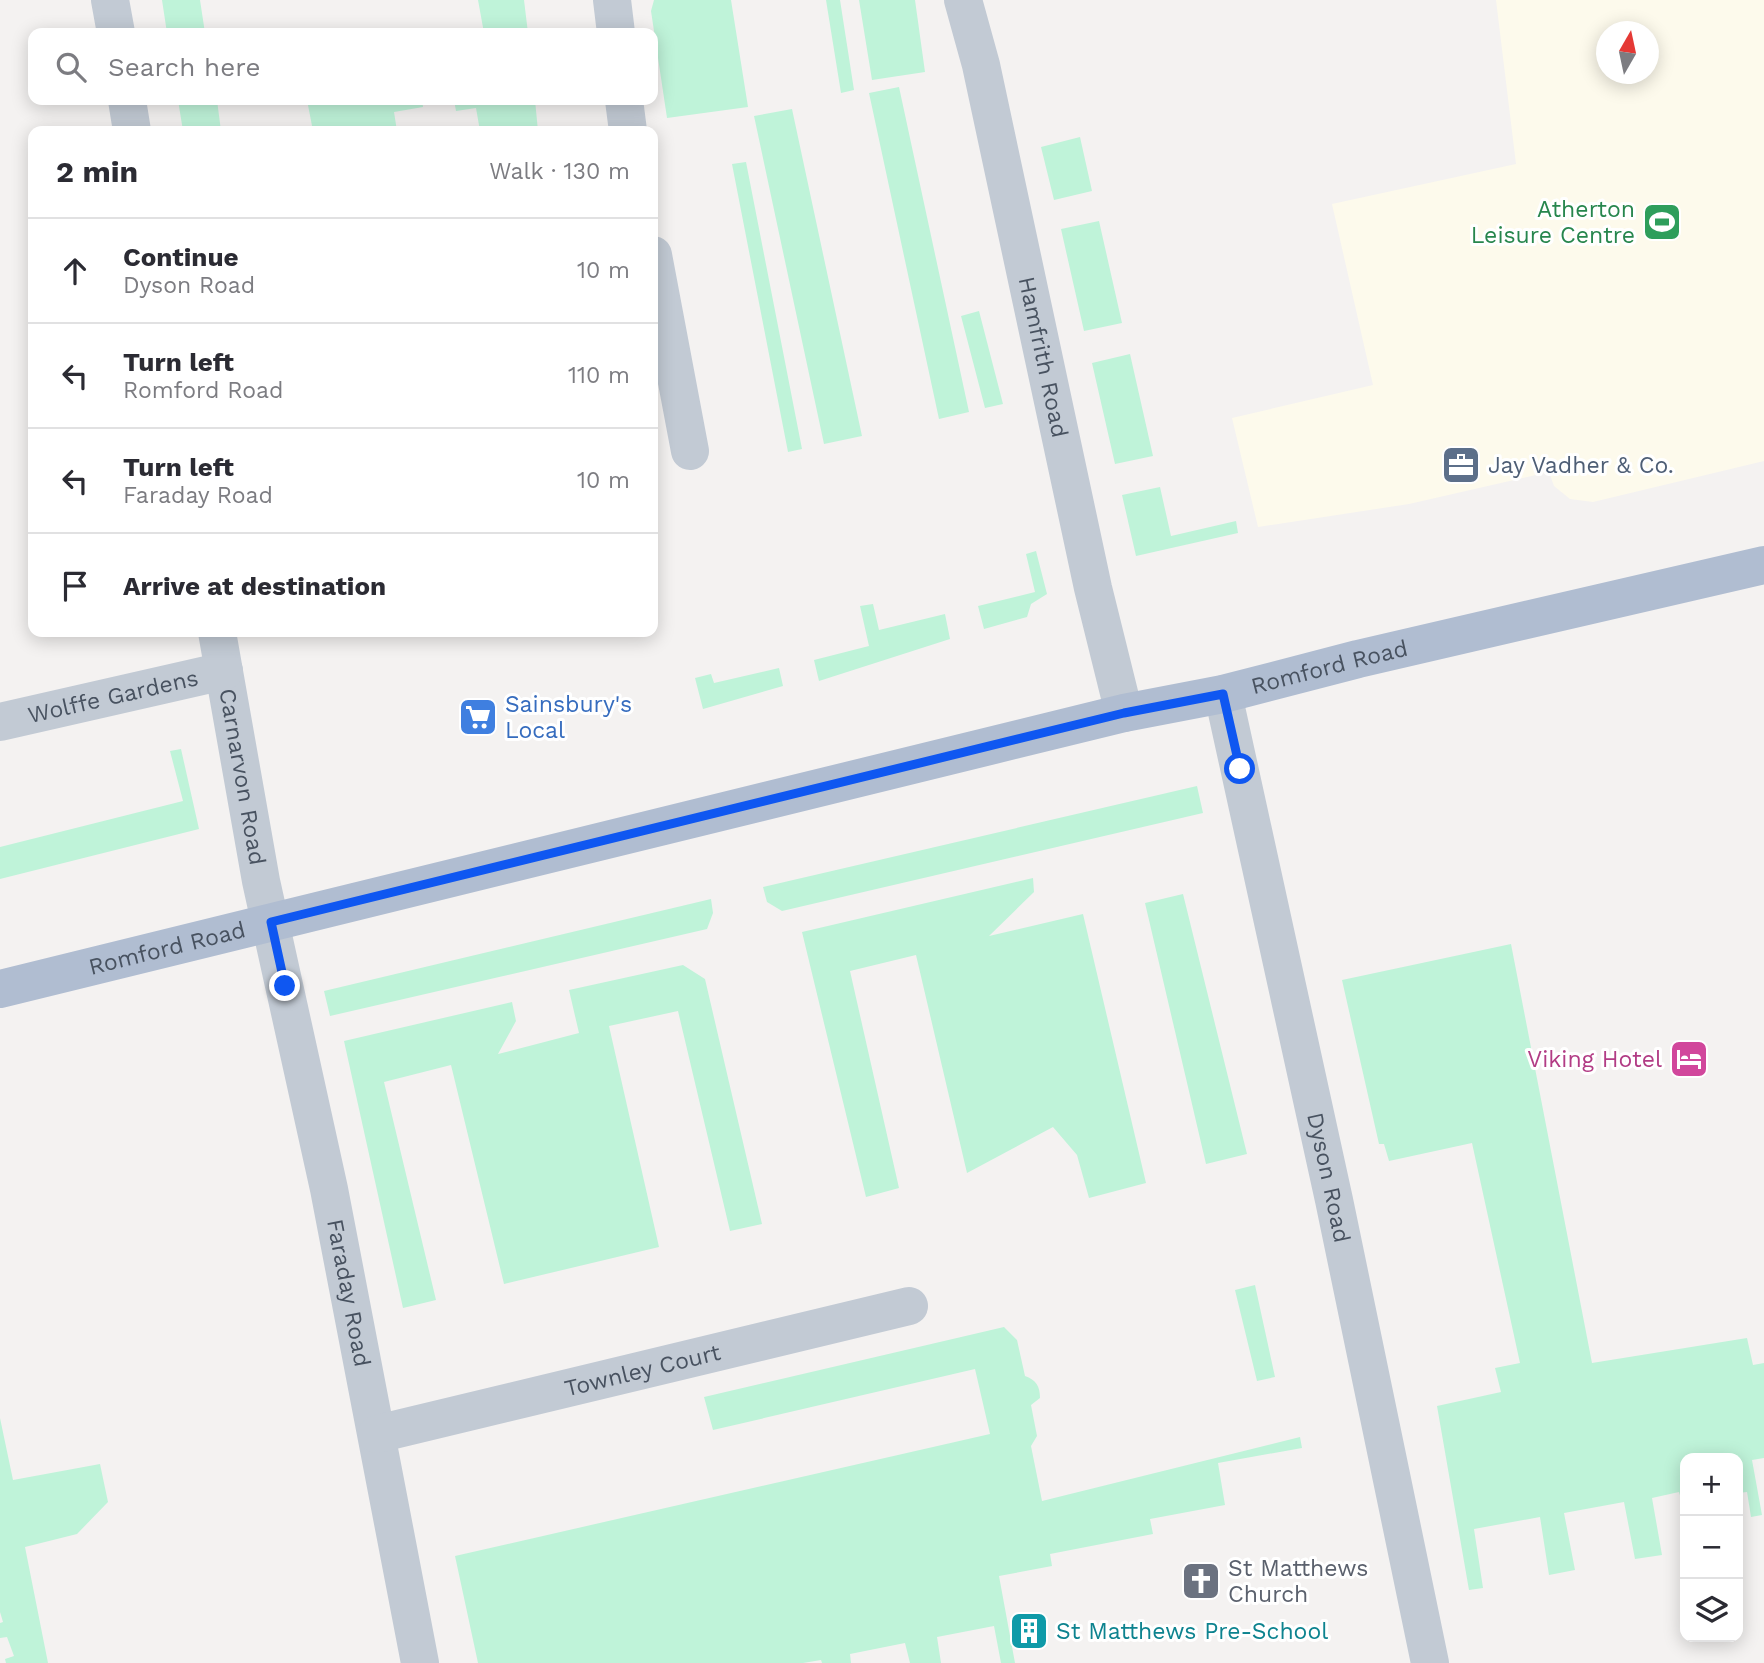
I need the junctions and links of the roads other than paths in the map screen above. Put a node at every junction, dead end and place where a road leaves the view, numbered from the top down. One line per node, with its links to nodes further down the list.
1 (110, 0): 4 (street)
2 (612, 0): 5 (street)
3 (963, 0): 16 (street, Hamfrith Road)
4 (115, 28)
5 (615, 28)
6 (128, 105): 8 (street)
7 (625, 105): 9 (street)
8 (131, 126)
9 (627, 126)
10 (658, 281): 11 (street)
11 (690, 451)
12 (1764, 565): 15 (main road, Romford Road)
13 (218, 637): 14 (street, Carnarvon Road)
14 (224, 671): 17 (street, Wolffe Gardens); 18 (street, Carnarvon Road)
15 (1223, 694): 16 (main road, Romford Road); 23 (street, Dyson Road)
16 (1124, 713): 18 (main road, Romford Road)
17 (0, 722)
18 (271, 922): 19 (main road, Romford Road); 21 (street, Faraday Road)
19 (0, 989)
20 (909, 1306): 21 (street, Townley Court)
21 (377, 1434): 22 (street, Faraday Road)
22 (420, 1663)
23 (1430, 1663)

